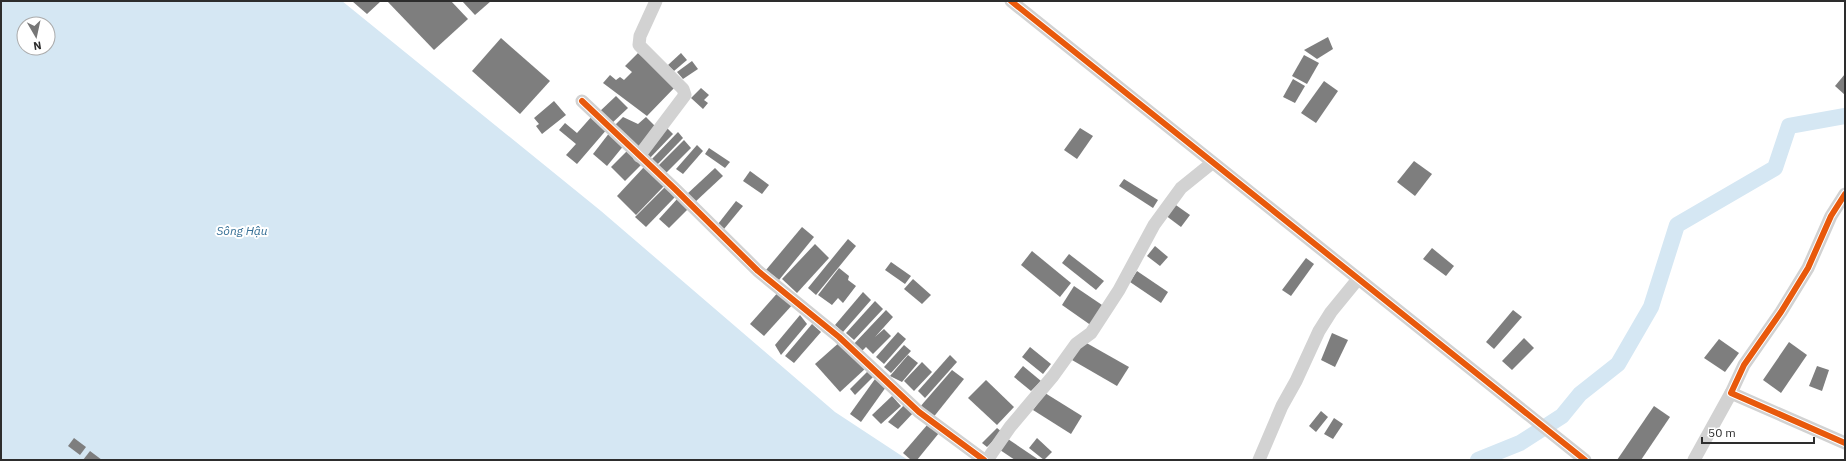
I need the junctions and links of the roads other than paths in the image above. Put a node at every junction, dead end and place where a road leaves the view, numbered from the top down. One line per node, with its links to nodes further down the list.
1 (656, 1): 4 (street)
2 (1011, 1): 5 (street)
3 (582, 101): 4 (street)
4 (640, 156): 10 (street)
5 (1212, 163): 7 (street); 10 (street)
6 (1845, 194): 8 (street)
7 (1358, 279): 11 (street); 12 (street)
8 (1731, 393): 9 (street); 13 (street)
9 (1845, 443)
10 (985, 460)
11 (1259, 460)
12 (1585, 460)
13 (1694, 460)

